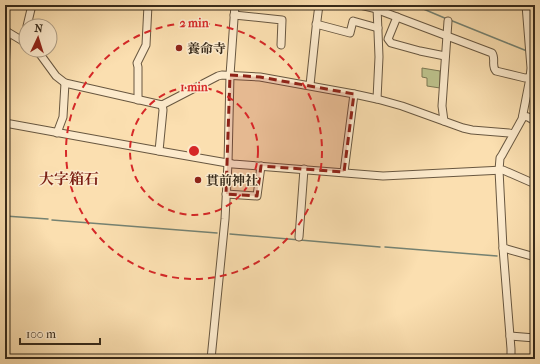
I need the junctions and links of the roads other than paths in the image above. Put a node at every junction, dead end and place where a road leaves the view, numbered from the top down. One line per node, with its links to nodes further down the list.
1 (32, 5): 10 (street)
2 (148, 5): 27 (street)
3 (235, 5): 8 (street)
4 (319, 5): 12 (street)
5 (360, 5): 7 (street)
6 (526, 5): 22 (street)
7 (377, 8): 9 (street); 13 (street)
8 (234, 15): 17 (street); 21 (street)
9 (397, 17): 15 (street); 18 (street)
10 (29, 18)
11 (448, 21): 15 (street)
12 (316, 24): 13 (street); 24 (street)
13 (378, 28): 26 (street)
14 (6, 31): 16 (street); 20 (street)
15 (447, 36): 18 (street); 22 (street)
16 (18, 38)
17 (281, 44)
18 (445, 56): 30 (street)
19 (43, 58): 23 (street)
20 (5, 70)
21 (230, 75): 24 (street); 28 (street); 36 (street)
22 (533, 78): 29 (street)
23 (65, 83): 27 (street); 33 (street)
24 (310, 85): 25 (street)
25 (354, 94): 26 (street); 40 (street)
26 (377, 99): 30 (street)
27 (138, 100): 28 (street)
28 (162, 105): 35 (street)
29 (523, 116): 31 (street); 34 (street)
30 (444, 121): 34 (street)
31 (535, 121)
32 (5, 124): 33 (street)
33 (57, 133): 35 (street)
34 (514, 134): 39 (street)
35 (159, 152): 36 (street)
36 (228, 163): 37 (street); 42 (street)
37 (260, 166): 38 (street); 42 (street)
38 (304, 169): 40 (street); 43 (street)
39 (499, 170): 40 (street); 41 (street); 44 (street)
40 (344, 172)
41 (535, 184)
42 (226, 194): 48 (street)
43 (299, 237)
44 (503, 248): 45 (street); 46 (street)
45 (535, 257)
46 (510, 336): 47 (street); 49 (street)
47 (535, 338)
48 (212, 359)
49 (511, 359)

